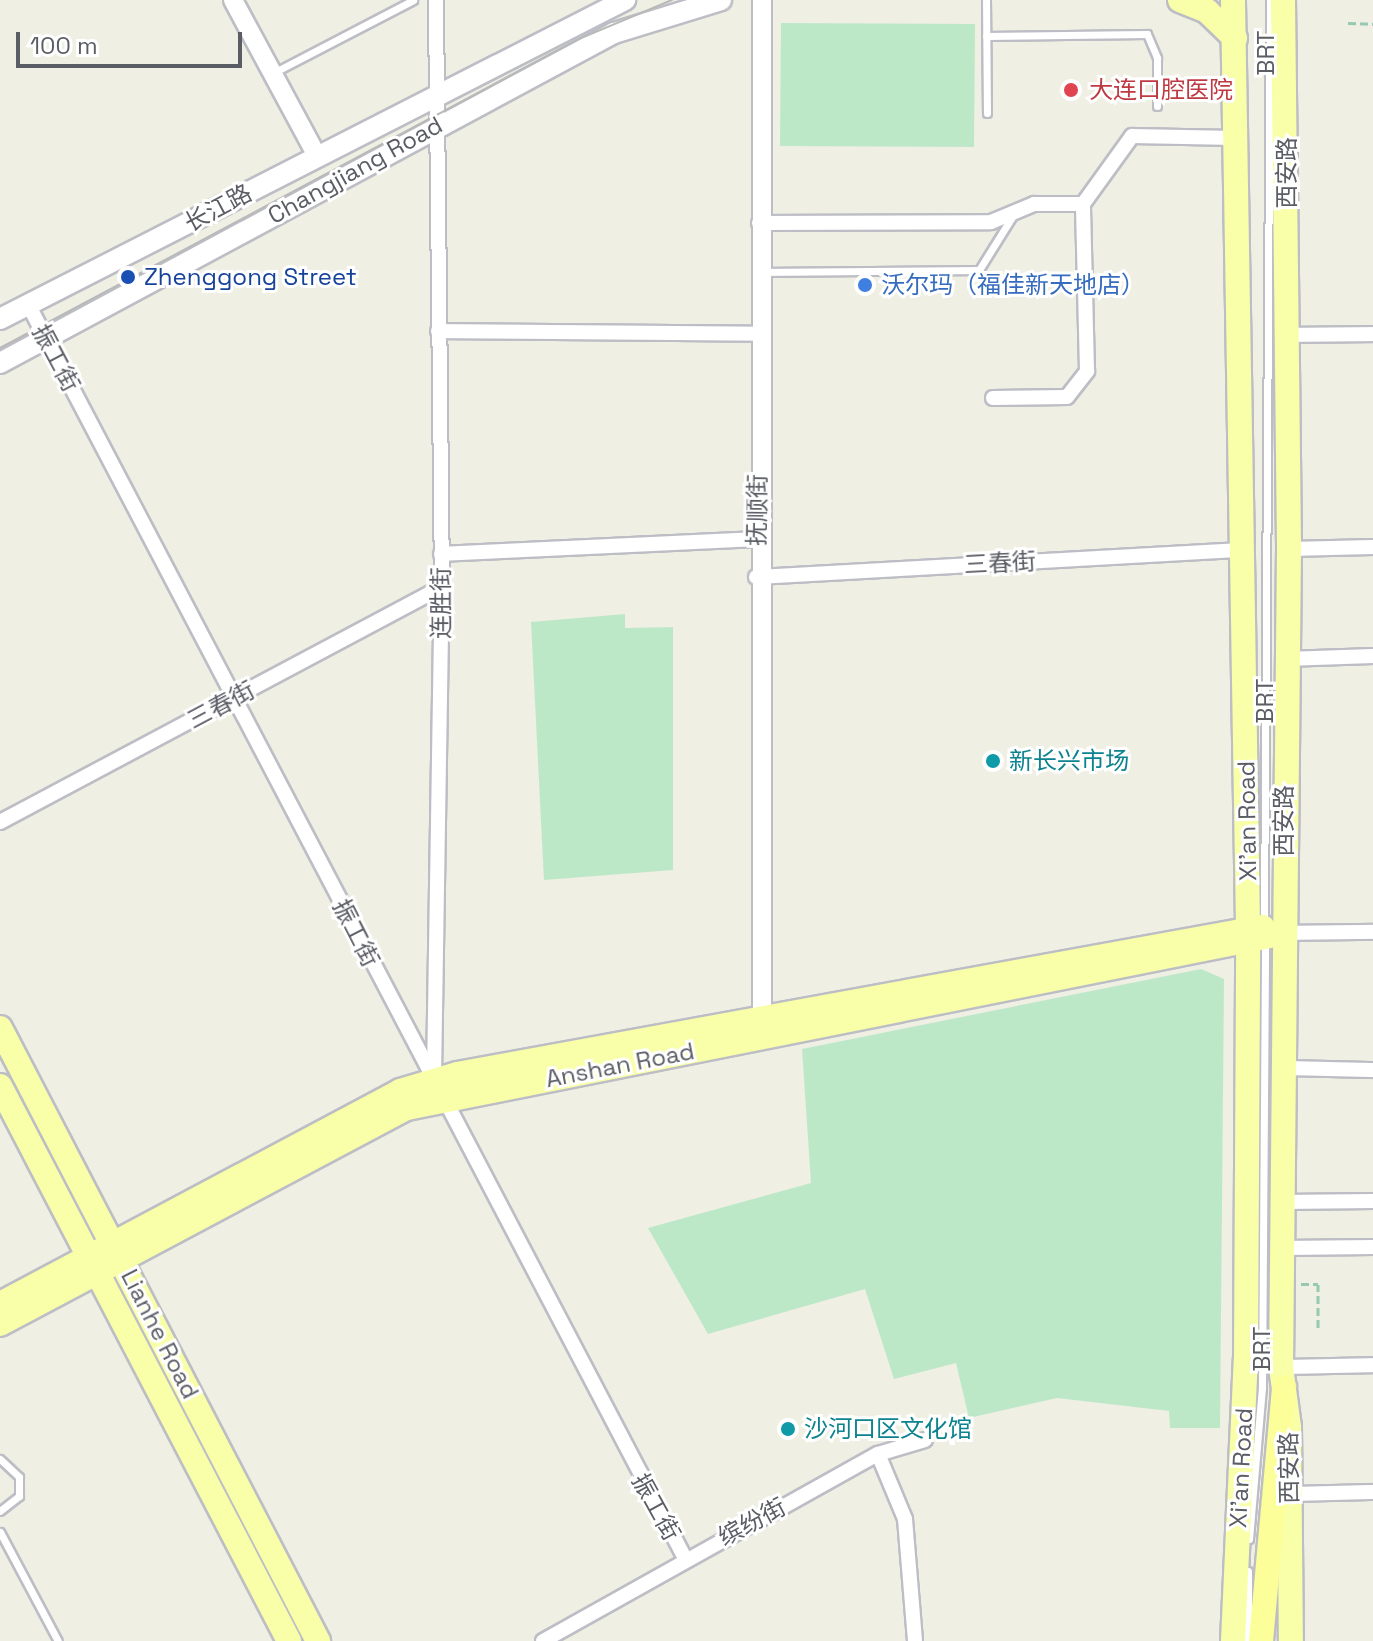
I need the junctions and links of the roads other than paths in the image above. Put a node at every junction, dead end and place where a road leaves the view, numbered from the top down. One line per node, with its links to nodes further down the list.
1 (233, 0): 14 (street)
2 (413, 0): 14 (lane)
3 (436, 0): 15 (street)
4 (625, 0): 15 (main road, Changjiang Road)
5 (721, 0): 18 (main road, Changjiang Road)
6 (762, 0): 23 (street, 抚顺街)
7 (986, 0): 12 (lane)
8 (1180, 0): 13 (main road)
9 (1233, 0): 13 (main road, Xi'an Road)
10 (1267, 0): 46 (lane, BRT)
11 (1283, 0): 30 (main road, 西安路)
12 (986, 36): 16 (lane); 17 (lane)
13 (1235, 38): 19 (main road, Xi'an Road)
14 (271, 74): 20 (street)
15 (436, 93): 18 (street, 连胜街); 20 (main road, 长江路)
16 (1157, 106)
17 (987, 113)
18 (436, 125): 27 (street, 连胜街); 31 (main road, Changjiang Road)
19 (1236, 138): 21 (street); 37 (main road, Xi'an Road)
20 (317, 156): 25 (main road, 长江路)
21 (1083, 204): 22 (street); 33 (street)
22 (1015, 211): 23 (street); 24 (lane)
23 (759, 223): 24 (street, 抚顺街)
24 (759, 272): 28 (street, 抚顺街)
25 (29, 306): 26 (main road, 长江路); 31 (street, 振工街)
26 (0, 319)
27 (438, 331): 28 (street); 38 (street, 连胜街)
28 (758, 334): 34 (street, 抚顺街)
29 (1373, 334): 30 (street)
30 (1289, 335): 36 (main road, 西安路)
31 (46, 338): 32 (main road, Changjiang Road); 43 (street, 振工街)
32 (0, 363)
33 (993, 398)
34 (757, 539): 38 (street); 39 (street, 抚顺街)
35 (1373, 547): 36 (street)
36 (1289, 549): 42 (main road, 西安路)
37 (1243, 550): 39 (street, 三春街); 46 (main road, Xi'an Road)
38 (441, 554): 40 (street, 连胜街)
39 (756, 577): 47 (street, 抚顺街)
40 (442, 587): 43 (street, 三春街); 52 (street, 连胜街)
41 (1373, 656): 42 (street)
42 (1285, 659): 46 (main road, 西安路)
43 (235, 698): 44 (street, 三春街); 52 (street, 振工街)
44 (0, 822)
45 (1373, 932): 46 (street, Anshan Road)
46 (1262, 934): 47 (main road, Anshan Road); 49 (main road, 西安路); 52 (main road, Anshan Road); 76 (main road, Xi'an Road); 77 (lane, BRT)
47 (762, 1019): 52 (main road, Anshan Road)
48 (0, 1028): 57 (main road, Lianhe Road)
49 (1284, 1068): 50 (street); 54 (main road, 西安路)
50 (1373, 1070)
51 (0, 1086): 58 (main road, Lianhe Road)
52 (438, 1090): 57 (main road, Anshan Road); 70 (street, 振工街)
53 (1373, 1201): 54 (street)
54 (1282, 1202): 56 (main road, 西安路)
55 (1373, 1247): 56 (street)
56 (1282, 1248): 62 (main road, 西安路)
57 (117, 1252): 58 (main road, Anshan Road); 73 (main road, Lianhe Road)
58 (95, 1263): 59 (main road, Anshan Road); 60 (main road, Anshan Road); 72 (main road, Lianhe Road)
59 (0, 1304)
60 (0, 1324)
61 (1373, 1365): 62 (street)
62 (1282, 1377): 66 (highway)
63 (925, 1440): 64 (street, 缤纷街)
64 (878, 1454): 70 (street, 缤纷街); 75 (street)
65 (0, 1459): 68 (lane)
66 (1281, 1487): 67 (street); 78 (highway); 79 (main road, 西安路)
67 (1373, 1492)
68 (0, 1511)
69 (0, 1532): 71 (lane)
70 (685, 1558): 74 (street, 缤纷街)
71 (58, 1641)
72 (289, 1641)
73 (318, 1641)
74 (543, 1641)
75 (915, 1641)
76 (1233, 1641)
77 (1248, 1641)
78 (1261, 1641)
79 (1291, 1641)

